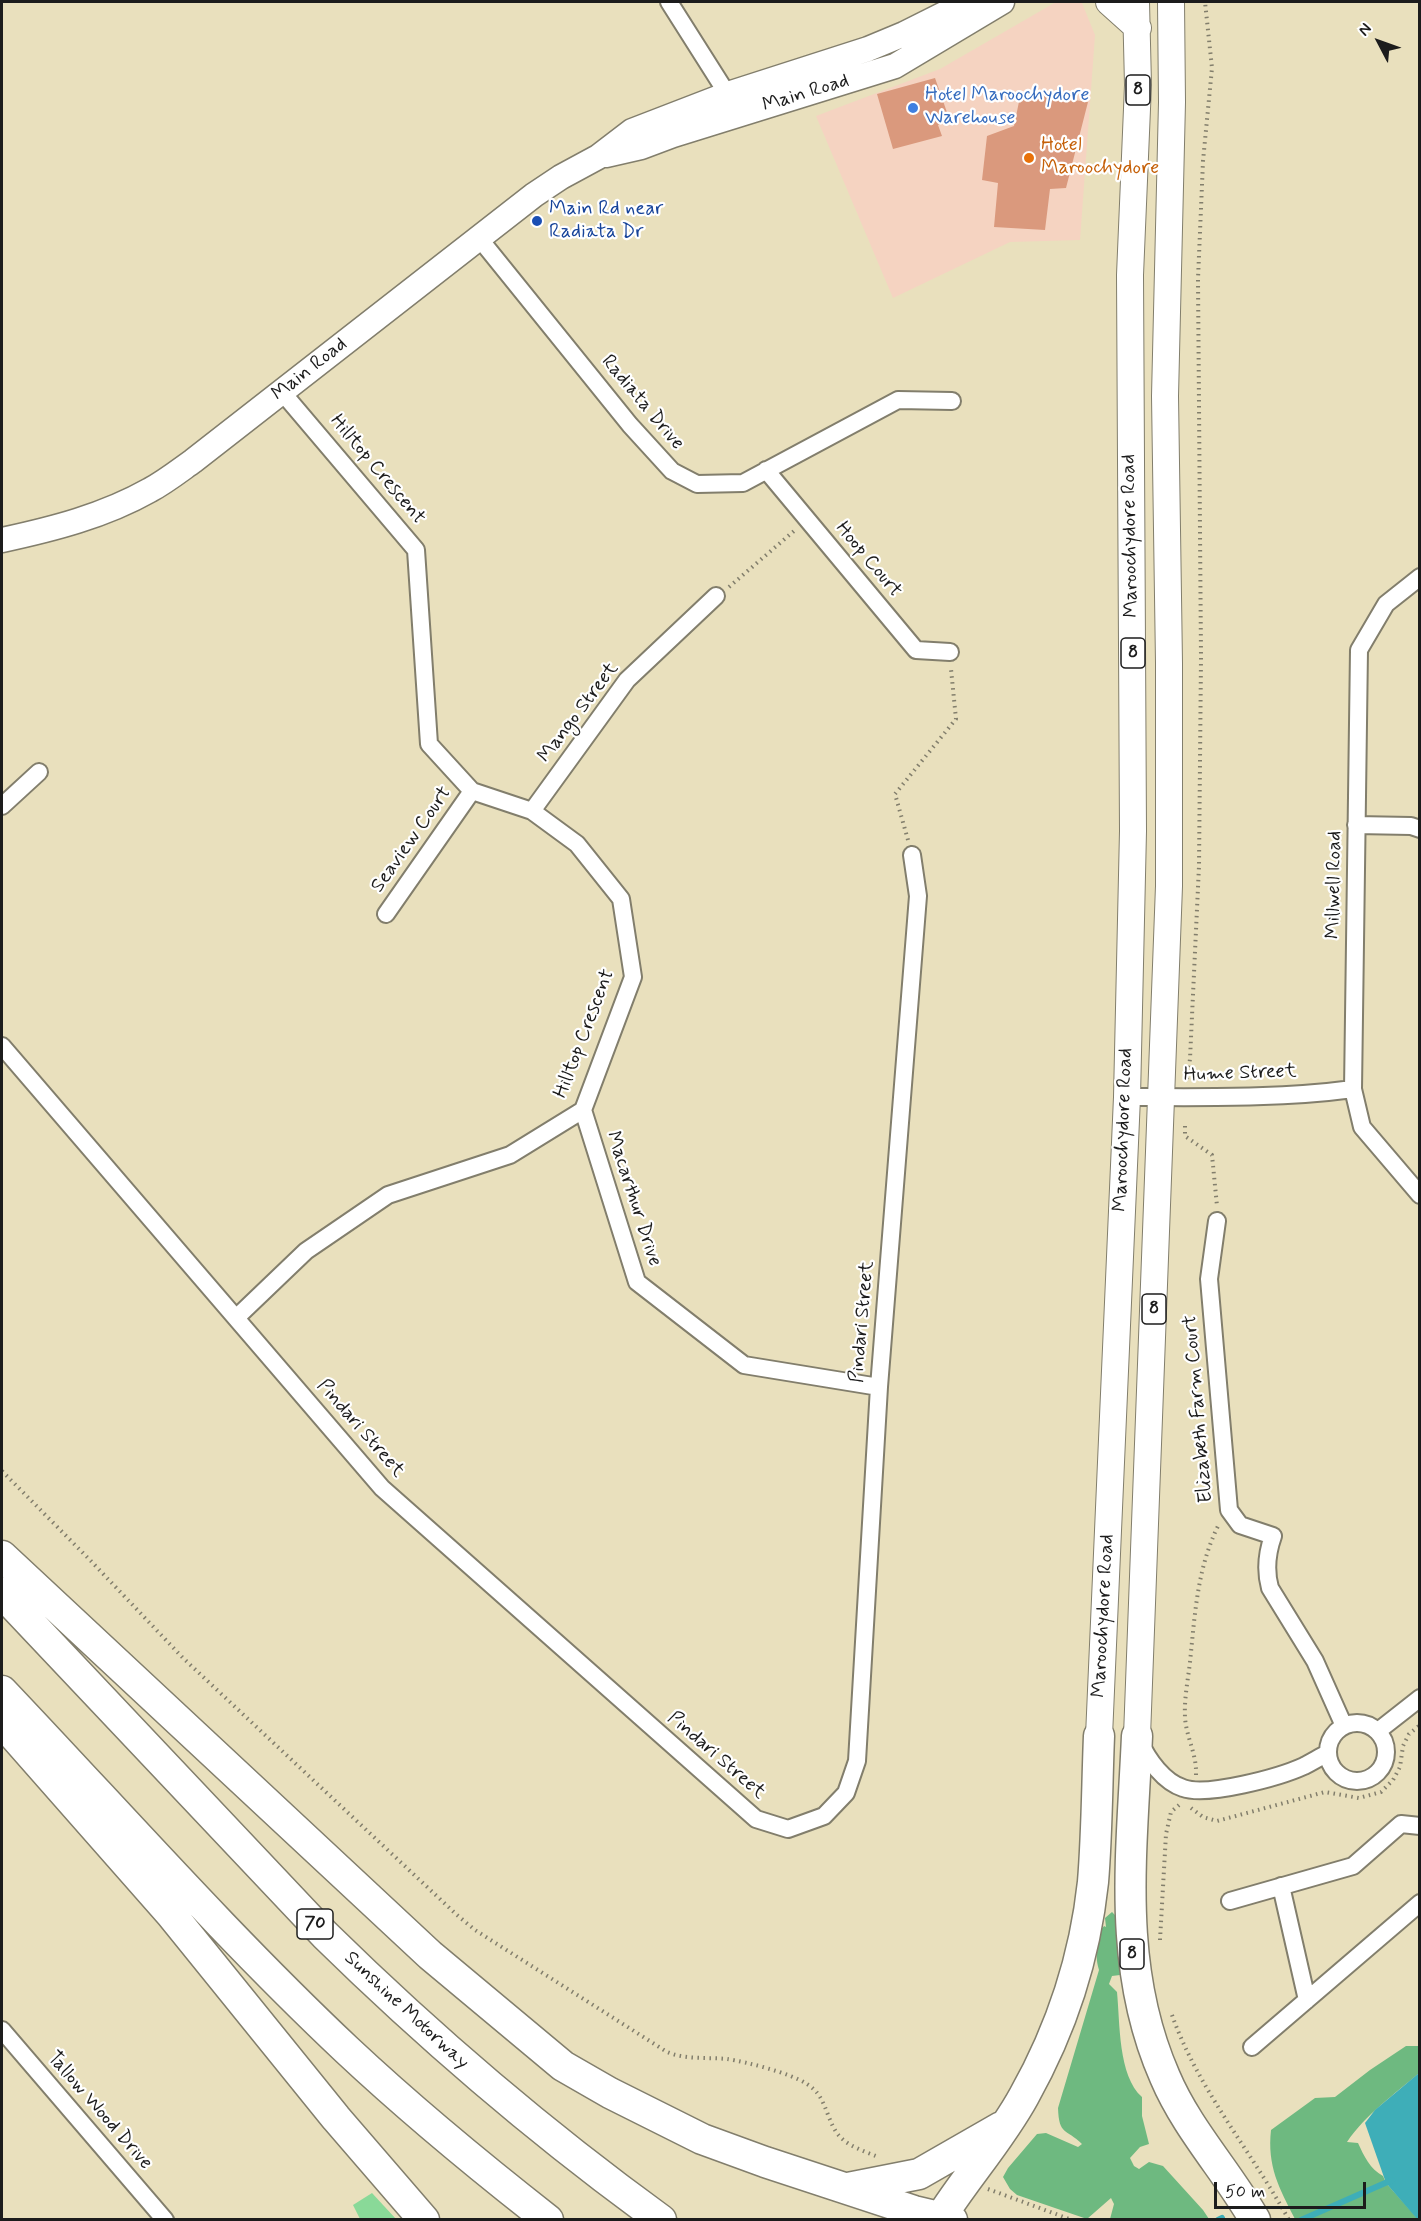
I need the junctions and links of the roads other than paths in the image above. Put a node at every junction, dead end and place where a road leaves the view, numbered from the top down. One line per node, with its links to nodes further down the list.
1 (669, 2): 8 (street)
2 (968, 2): 8 (main road, Main Road)
3 (1002, 2): 8 (main road, Main Road)
4 (1109, 2): 7 (main road)
5 (1136, 2): 7 (main road, Maroochydore Road / 8)
6 (1172, 2): 28 (main road, Maroochydore Road / 8)
7 (1138, 28): 27 (main road, Maroochydore Road / 8)
8 (733, 104): 9 (main road, Main Road)
9 (479, 238): 10 (main road, Main Road); 12 (street, Radiata Drive)
10 (282, 392): 13 (main road, Main Road); 18 (street, Hilltop Crescent)
11 (952, 401): 12 (street, Radiata Drive)
12 (766, 470): 16 (street, Hoop Court)
13 (2, 540)
14 (1419, 576): 21 (street, Millwell Road)
15 (716, 596): 20 (street, Mango Street)
16 (950, 652)
17 (39, 772): 19 (street)
18 (472, 790): 20 (street, Hilltop Crescent); 24 (street, Seaview Court)
19 (2, 806)
20 (532, 811): 29 (street, Hilltop Crescent)
21 (1356, 825): 22 (street); 26 (street, Millwell Road)
22 (1419, 829)
23 (912, 855): 33 (street, Pindari Street)
24 (386, 914)
25 (2, 1046): 32 (street, Pindari Street)
26 (1353, 1089): 28 (street, Hume Street); 30 (street, Millwell Road)
27 (1127, 1096): 28 (street, Hume Street); 41 (main road, Maroochydore Road / 8)
28 (1162, 1097): 42 (main road, Maroochydore Road / 8)
29 (583, 1110): 32 (street, Hilltop Crescent); 33 (street, Macarthur Drive)
30 (1419, 1195)
31 (1217, 1221): 39 (street, Elizabeth Farm Court)
32 (236, 1318): 33 (street, Pindari Street)
33 (879, 1387)
34 (2, 1556): 52 (highway)
35 (2, 1593): 57 (highway, Sunshine Motorway / 70)
36 (2, 1691): 56 (highway)
37 (1419, 1698): 40 (street)
38 (2, 1722): 55 (highway)
39 (1344, 1726): 40 (street); 43 (street)
40 (1378, 1731): 43 (street)
41 (1099, 1736): 51 (highway, Maroochydore Road / 8)
42 (1137, 1736): 43 (street); 58 (highway, Maroochydore Road / 8)
43 (1328, 1753)
44 (1419, 1826): 45 (street)
45 (1281, 1886): 46 (street); 48 (street)
46 (1230, 1901)
47 (1419, 1904): 48 (street)
48 (1307, 2000): 50 (street)
49 (2, 2030): 54 (street, Tallow Wood Drive)
50 (1252, 2047)
51 (1008, 2124): 52 (highway); 53 (highway, Maroochydore Road / 8)
52 (848, 2188): 53 (highway)
53 (944, 2219)
54 (165, 2220)
55 (424, 2220)
56 (548, 2220)
57 (661, 2220)
58 (1255, 2220)

